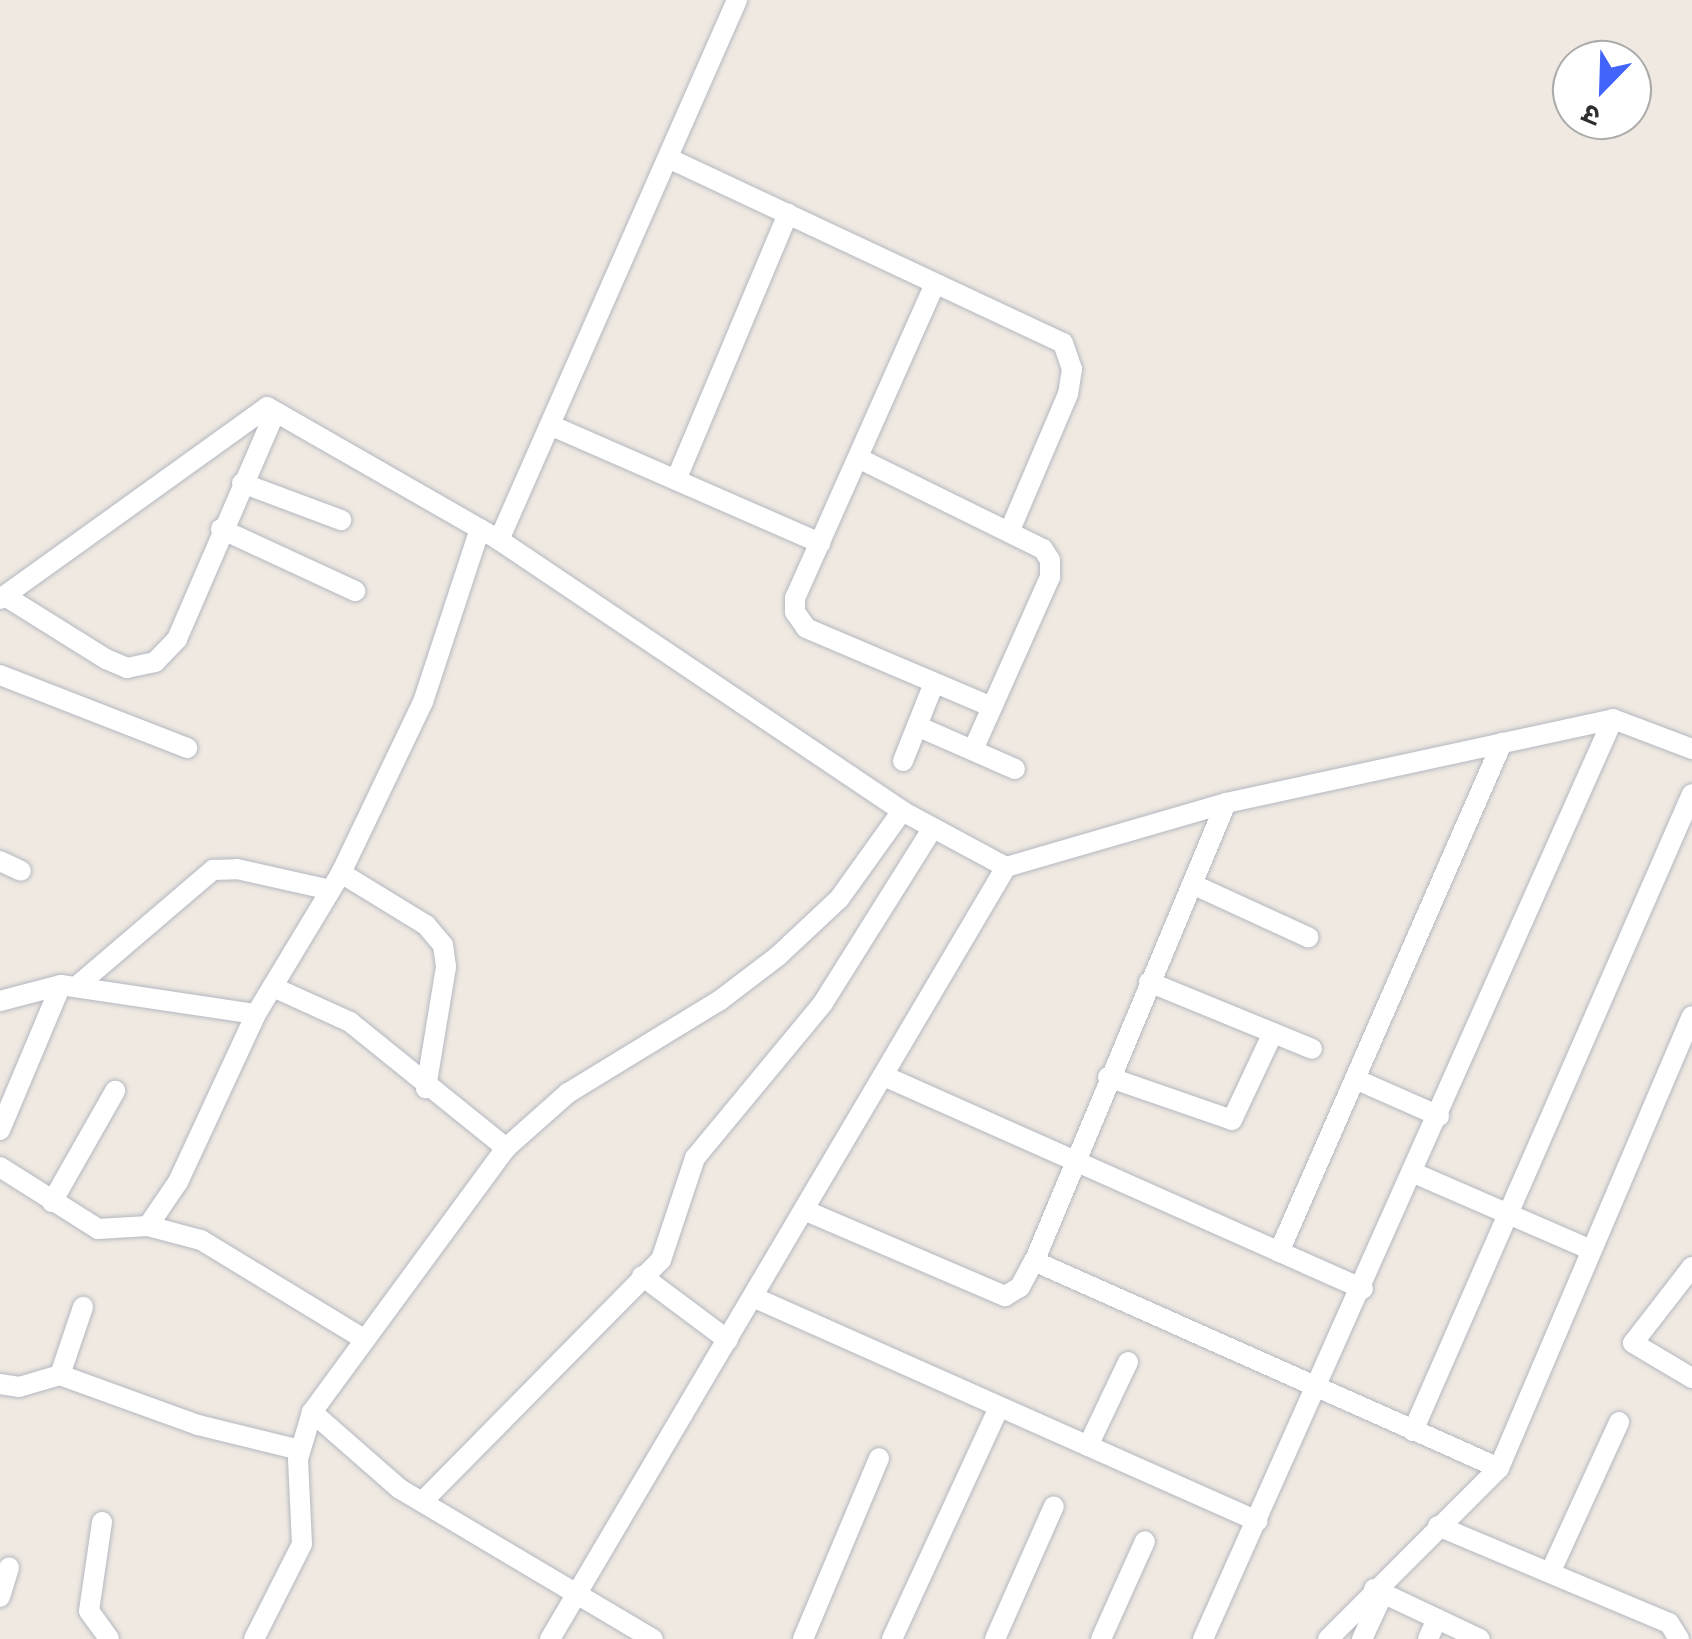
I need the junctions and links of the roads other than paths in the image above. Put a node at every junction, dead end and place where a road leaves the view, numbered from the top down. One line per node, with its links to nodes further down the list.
1 (737, 0): 2 (street)
2 (668, 158): 3 (street); 6 (street)
3 (788, 214): 4 (street); 8 (street)
4 (934, 286): 7 (street); 13 (street)
5 (276, 412): 9 (street); 12 (street); 17 (street)
6 (550, 425): 8 (street); 14 (street)
7 (858, 458): 13 (street); 15 (street)
8 (676, 480): 15 (street)
9 (242, 483): 10 (street); 11 (street)
10 (341, 520)
11 (221, 529): 16 (street); 17 (street)
12 (480, 529): 14 (street); 36 (street)
13 (1009, 532): 20 (street)
14 (500, 540): 31 (street)
15 (820, 543): 19 (street)
16 (355, 590)
17 (3, 598)
18 (0, 676): 24 (street)
19 (934, 683): 20 (street); 22 (street)
20 (992, 708): 26 (street)
21 (1613, 718): 23 (street); 25 (street); 52 (street)
22 (917, 726): 26 (street); 27 (street)
23 (1502, 743): 30 (street); 49 (street)
24 (188, 748)
25 (1692, 749)
26 (973, 750): 28 (street)
27 (903, 761)
28 (1015, 769)
29 (1692, 794): 60 (street)
30 (1226, 803): 34 (street); 37 (street)
31 (902, 810): 32 (street); 54 (street)
32 (932, 829): 34 (street); 65 (street)
33 (0, 861): 35 (street)
34 (1006, 867): 47 (street)
35 (21, 870)
36 (336, 882): 40 (street); 41 (street); 50 (street)
37 (1192, 884): 38 (street); 39 (street)
38 (1308, 937)
39 (1150, 982): 45 (street); 48 (street)
40 (69, 986): 42 (street); 43 (street); 53 (street)
41 (273, 987): 43 (street); 50 (street)
42 (0, 1001)
43 (256, 1014): 61 (street)
44 (1692, 1016): 62 (street)
45 (1272, 1033): 46 (street); 48 (street)
46 (1312, 1049)
47 (884, 1076): 55 (street); 59 (street)
48 (1108, 1077): 55 (street)
49 (1355, 1079): 52 (street); 63 (street)
50 (426, 1088): 54 (street)
51 (115, 1091): 58 (street)
52 (1440, 1116): 57 (street)
53 (0, 1130)
54 (506, 1148): 70 (street)
55 (1072, 1160): 63 (street); 64 (street)
56 (0, 1167): 58 (street)
57 (1414, 1174): 60 (street); 67 (street)
58 (52, 1202): 61 (street)
59 (804, 1210): 64 (street); 68 (street)
60 (1504, 1211): 62 (street); 80 (street)
61 (148, 1226): 70 (street)
62 (1591, 1250): 84 (street)
63 (1280, 1252): 67 (street)
64 (1034, 1261): 76 (street)
65 (642, 1276): 71 (street); 85 (street)
66 (1689, 1276): 74 (street)
67 (1363, 1289): 76 (street)
68 (753, 1297): 71 (street); 77 (street)
69 (83, 1308): 73 (street)
70 (364, 1338): 78 (street)
71 (728, 1340): 94 (street)
72 (1128, 1362): 81 (street)
73 (60, 1375): 75 (street); 82 (street)
74 (1692, 1378)
75 (0, 1384)
76 (1317, 1389): 80 (street); 87 (street)
77 (1000, 1406): 81 (street); 102 (street)
78 (312, 1412): 82 (street); 85 (street)
79 (1619, 1422): 92 (street)
80 (1413, 1431): 84 (street)
81 (1088, 1446): 87 (street)
82 (300, 1450): 98 (street)
83 (879, 1458): 101 (street)
84 (1498, 1468): 89 (street)
85 (423, 1501): 94 (street)
86 (1054, 1506): 103 (street)
87 (1257, 1521): 105 (street)
88 (102, 1522): 97 (street)
89 (1438, 1526): 92 (street); 93 (street)
90 (1145, 1541): 104 (street)
91 (10, 1567): 95 (street)
92 (1550, 1573): 110 (street)
93 (1379, 1592): 96 (street); 106 (street); 107 (street)
94 (578, 1594): 99 (street); 100 (street)
95 (0, 1597)
96 (1436, 1619): 108 (street); 109 (street)
97 (109, 1639)
98 (254, 1639)
99 (550, 1639)
100 (653, 1639)
101 (803, 1639)
102 (892, 1639)
103 (995, 1639)
104 (1101, 1639)
105 (1203, 1639)
106 (1328, 1639)
107 (1362, 1639)
108 (1428, 1639)
109 (1480, 1639)
110 (1679, 1639)

